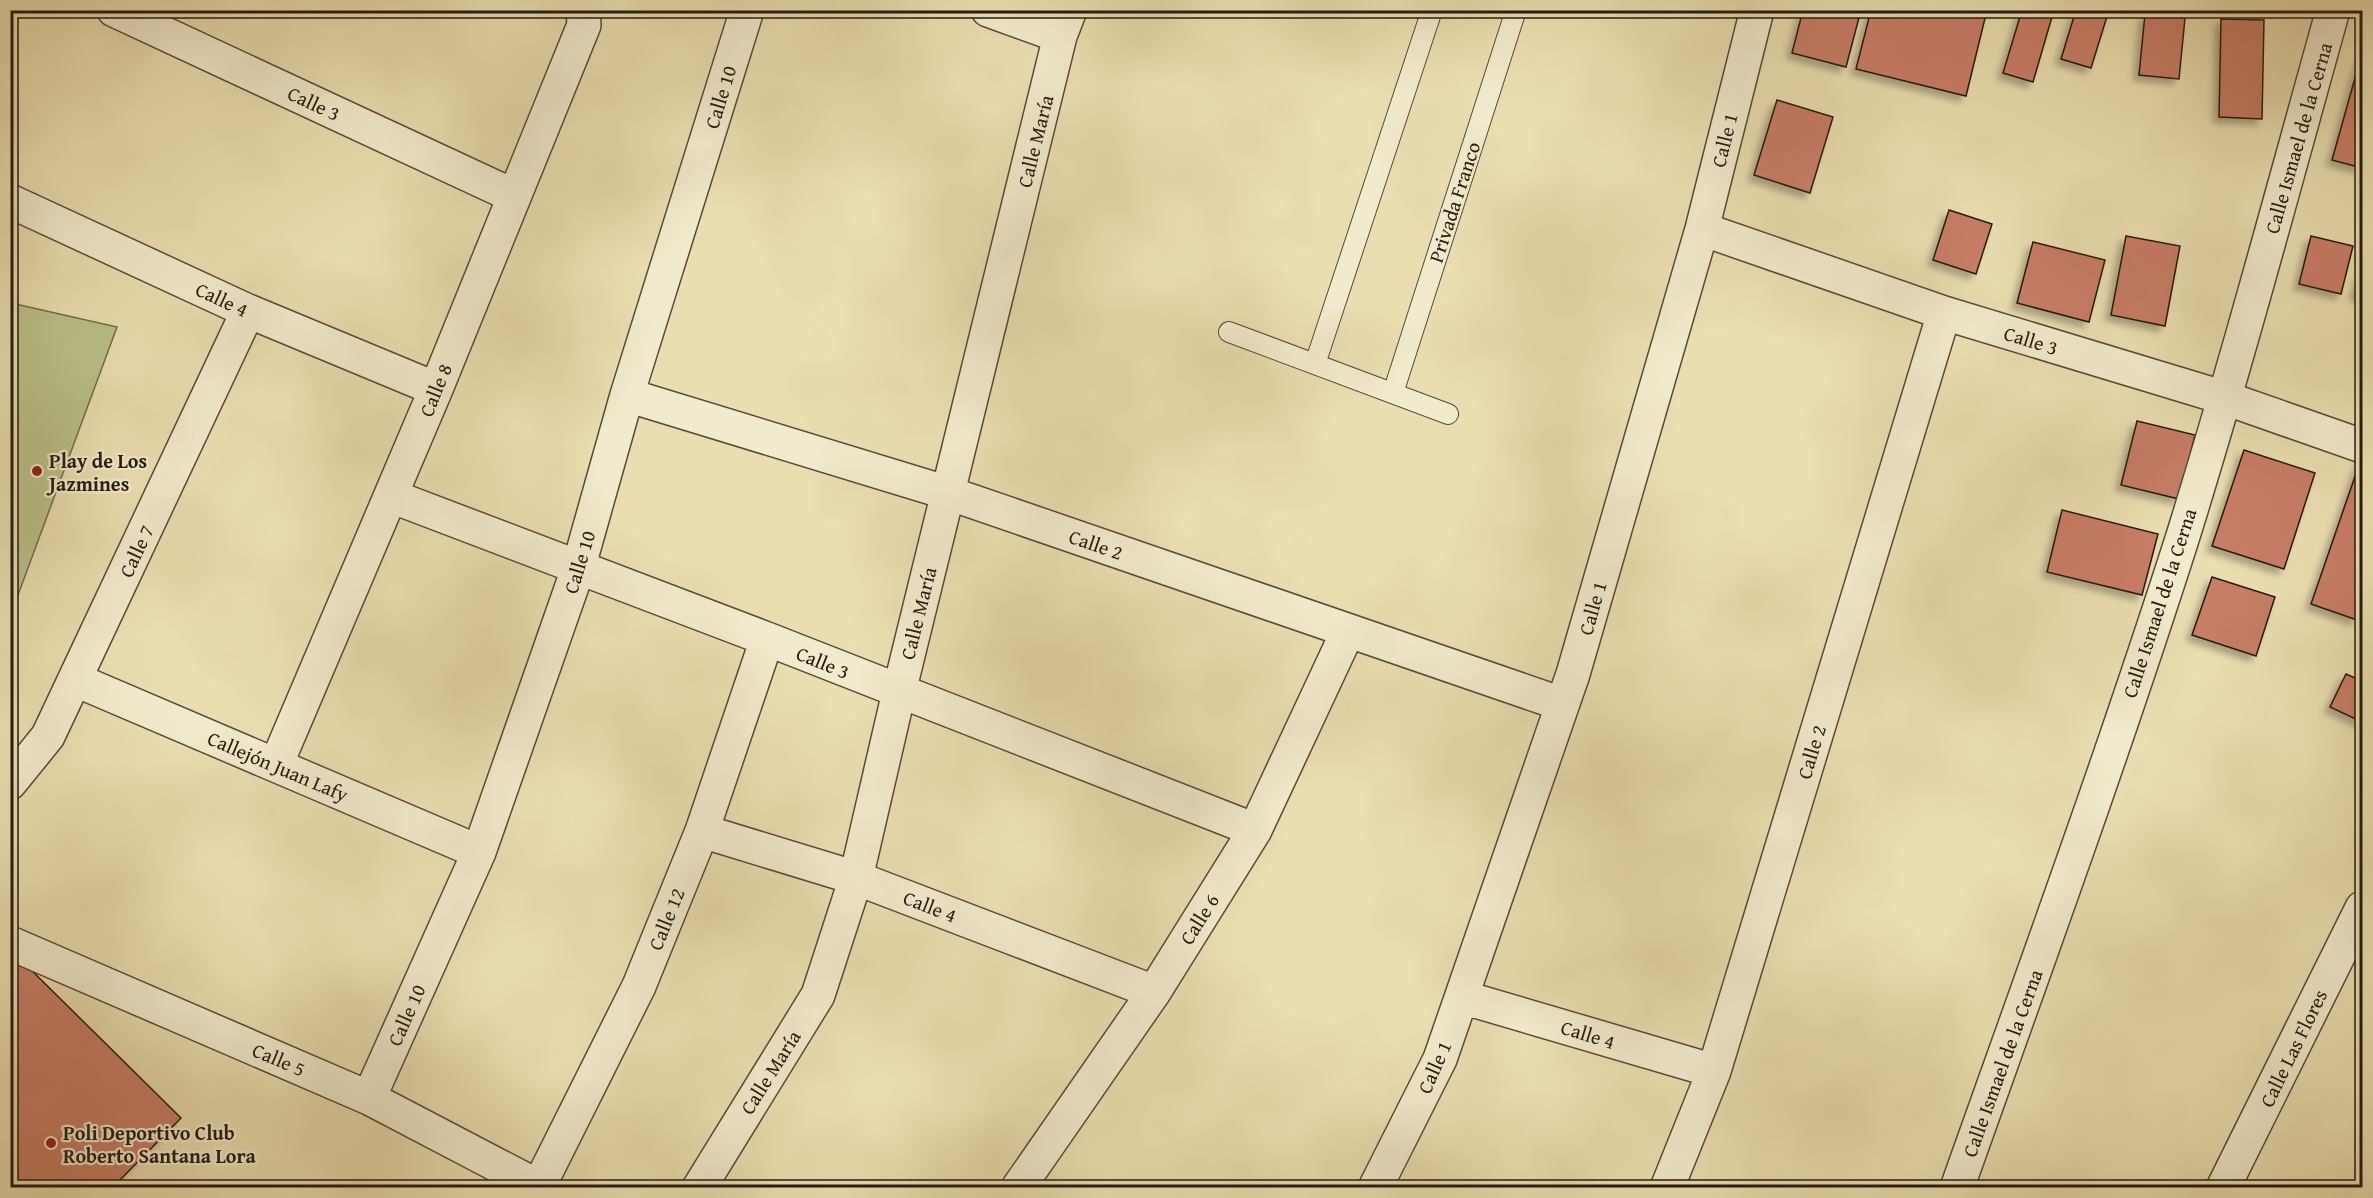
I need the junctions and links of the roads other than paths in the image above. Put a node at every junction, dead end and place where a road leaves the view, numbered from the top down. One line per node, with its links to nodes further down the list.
1 (114, 10): 10 (street, Calle 3)
2 (583, 10): 10 (street, Calle 8)
3 (747, 10): 19 (street, Calle 10)
4 (988, 10): 9 (street)
5 (1432, 10): 16 (lane)
6 (1516, 10): 18 (lane, Privada Franco)
7 (1757, 10): 12 (street, Calle 1)
8 (2333, 10): 20 (street, Calle Ismael de la Cerna)
9 (1065, 23): 23 (street, Calle María)
10 (514, 196): 17 (street, Calle 8)
11 (10, 201): 13 (street, Calle 4)
12 (1702, 229): 14 (street, Calle 3); 30 (street, Calle 1)
13 (248, 311): 17 (street, Calle 4); 28 (street, Calle 7)
14 (1944, 314): 20 (street, Calle 3); 41 (street, Calle 2)
15 (1229, 332): 16 (lane)
16 (1315, 363): 18 (lane)
17 (436, 389): 24 (street, Calle 8)
18 (1392, 393): 21 (lane)
19 (627, 395): 23 (street, Calle 2); 25 (street, Calle 10)
20 (2225, 398): 22 (street, Calle 3); 48 (street, Calle Ismael de la Cerna)
21 (1448, 414)
22 (2362, 446)
23 (948, 493): 26 (street, Calle 2); 29 (street, Calle María)
24 (391, 496): 25 (street, Calle 3); 31 (street, Calle 8)
25 (578, 569): 27 (street, Calle 3); 35 (street, Calle 10)
26 (1348, 632): 30 (street, Calle 2); 33 (street, Calle 6)
27 (767, 639): 29 (street, Calle 3); 34 (street, Calle 12)
28 (76, 680): 31 (street, Callejón Juan Lafy); 32 (street, Calle 7)
29 (899, 692): 33 (street, Calle 3); 36 (street, Calle María)
30 (1562, 704): 40 (street, Calle 1)
31 (276, 765): 35 (street, Callejón Juan Lafy)
32 (10, 783)
33 (1255, 830): 39 (street, Calle 6)
34 (702, 831): 36 (street, Calle 4); 43 (street, Calle 12)
35 (479, 852): 42 (street, Calle 10)
36 (856, 878): 39 (street, Calle 4); 44 (street, Calle María)
37 (2362, 908): 49 (street, Calle Las Flores)
38 (10, 943): 42 (street, Calle 5)
39 (1154, 992): 45 (street, Calle 6)
40 (1462, 996): 41 (street, Calle 4); 46 (street, Calle 1)
41 (1714, 1071): 47 (street, Calle 2)
42 (369, 1098): 43 (street, Calle 5)
43 (539, 1187)
44 (699, 1188)
45 (1018, 1188)
46 (1375, 1188)
47 (1667, 1188)
48 (1957, 1188)
49 (2223, 1188)

